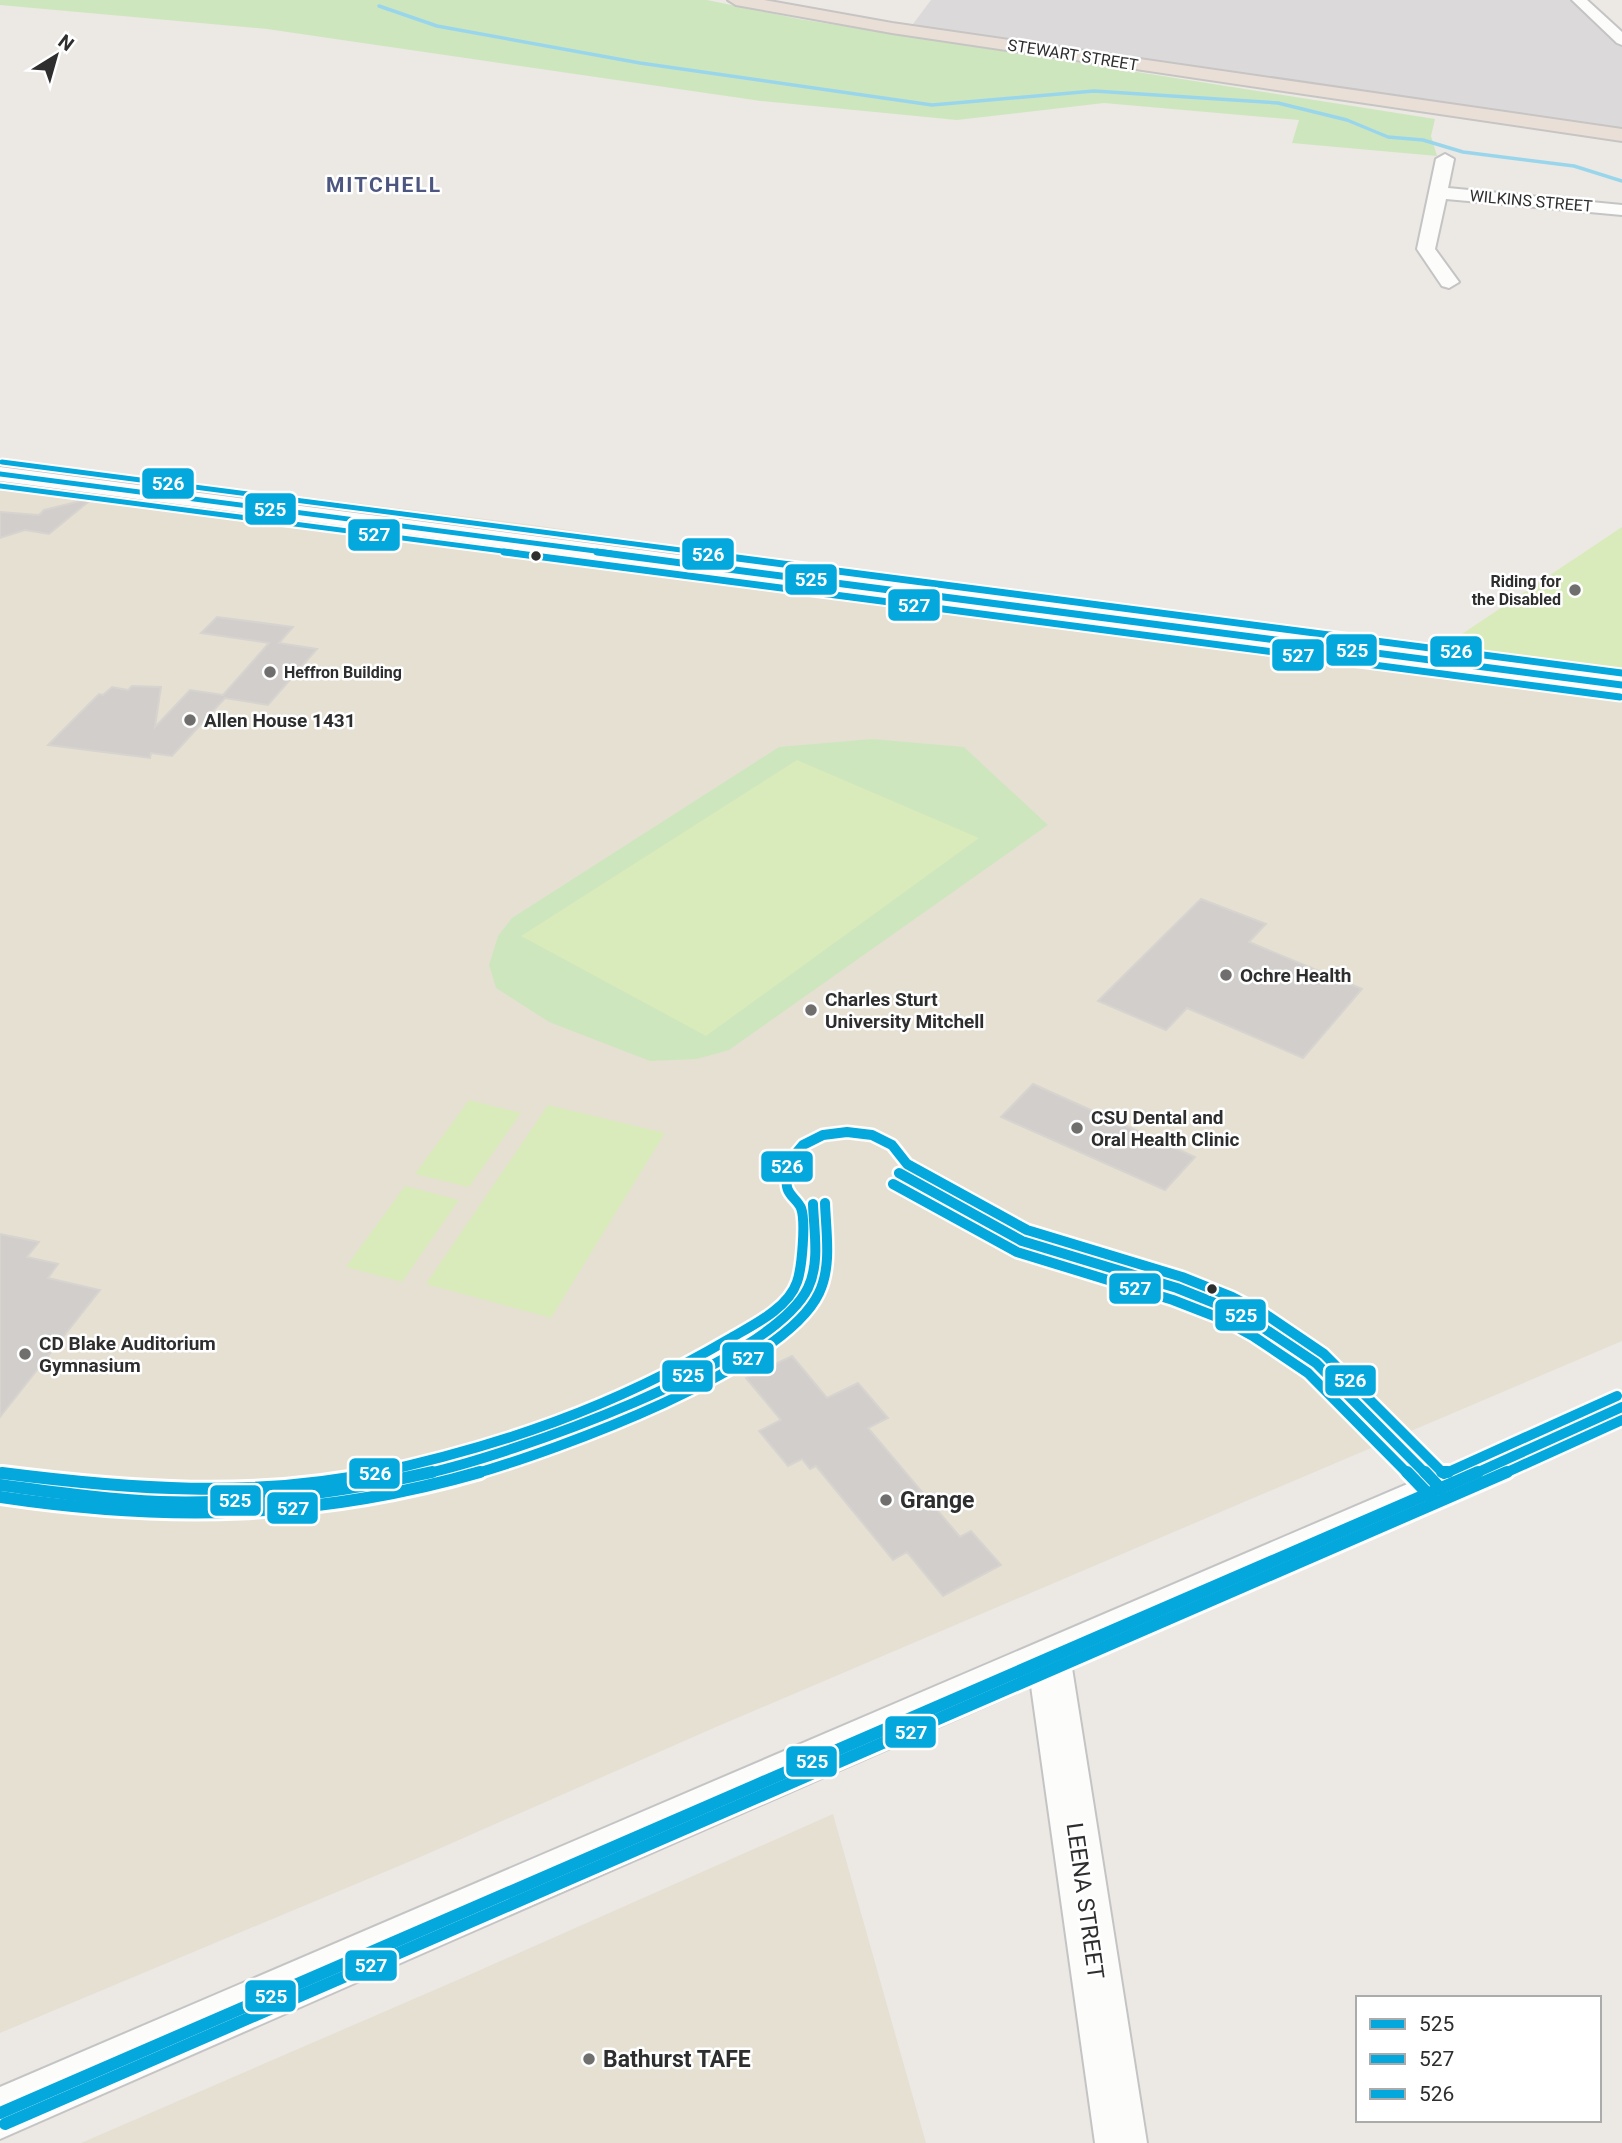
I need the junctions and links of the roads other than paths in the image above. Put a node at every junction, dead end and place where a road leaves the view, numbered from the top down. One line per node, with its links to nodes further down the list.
1 (736, 0): 4 (highway, STEWART STREET)
2 (1579, 0): 3 (street)
3 (1619, 34)
4 (1622, 138)
5 (1445, 159): 6 (street)
6 (1440, 192): 7 (street, WILKINS STREET); 8 (street)
7 (1622, 210)
8 (1449, 282)
9 (0, 474): 10 (street)
10 (1622, 685)
11 (1622, 1407): 12 (street)
12 (1049, 1659): 13 (street); 14 (street, LEENA STREET)
13 (0, 2113)
14 (1121, 2143)

